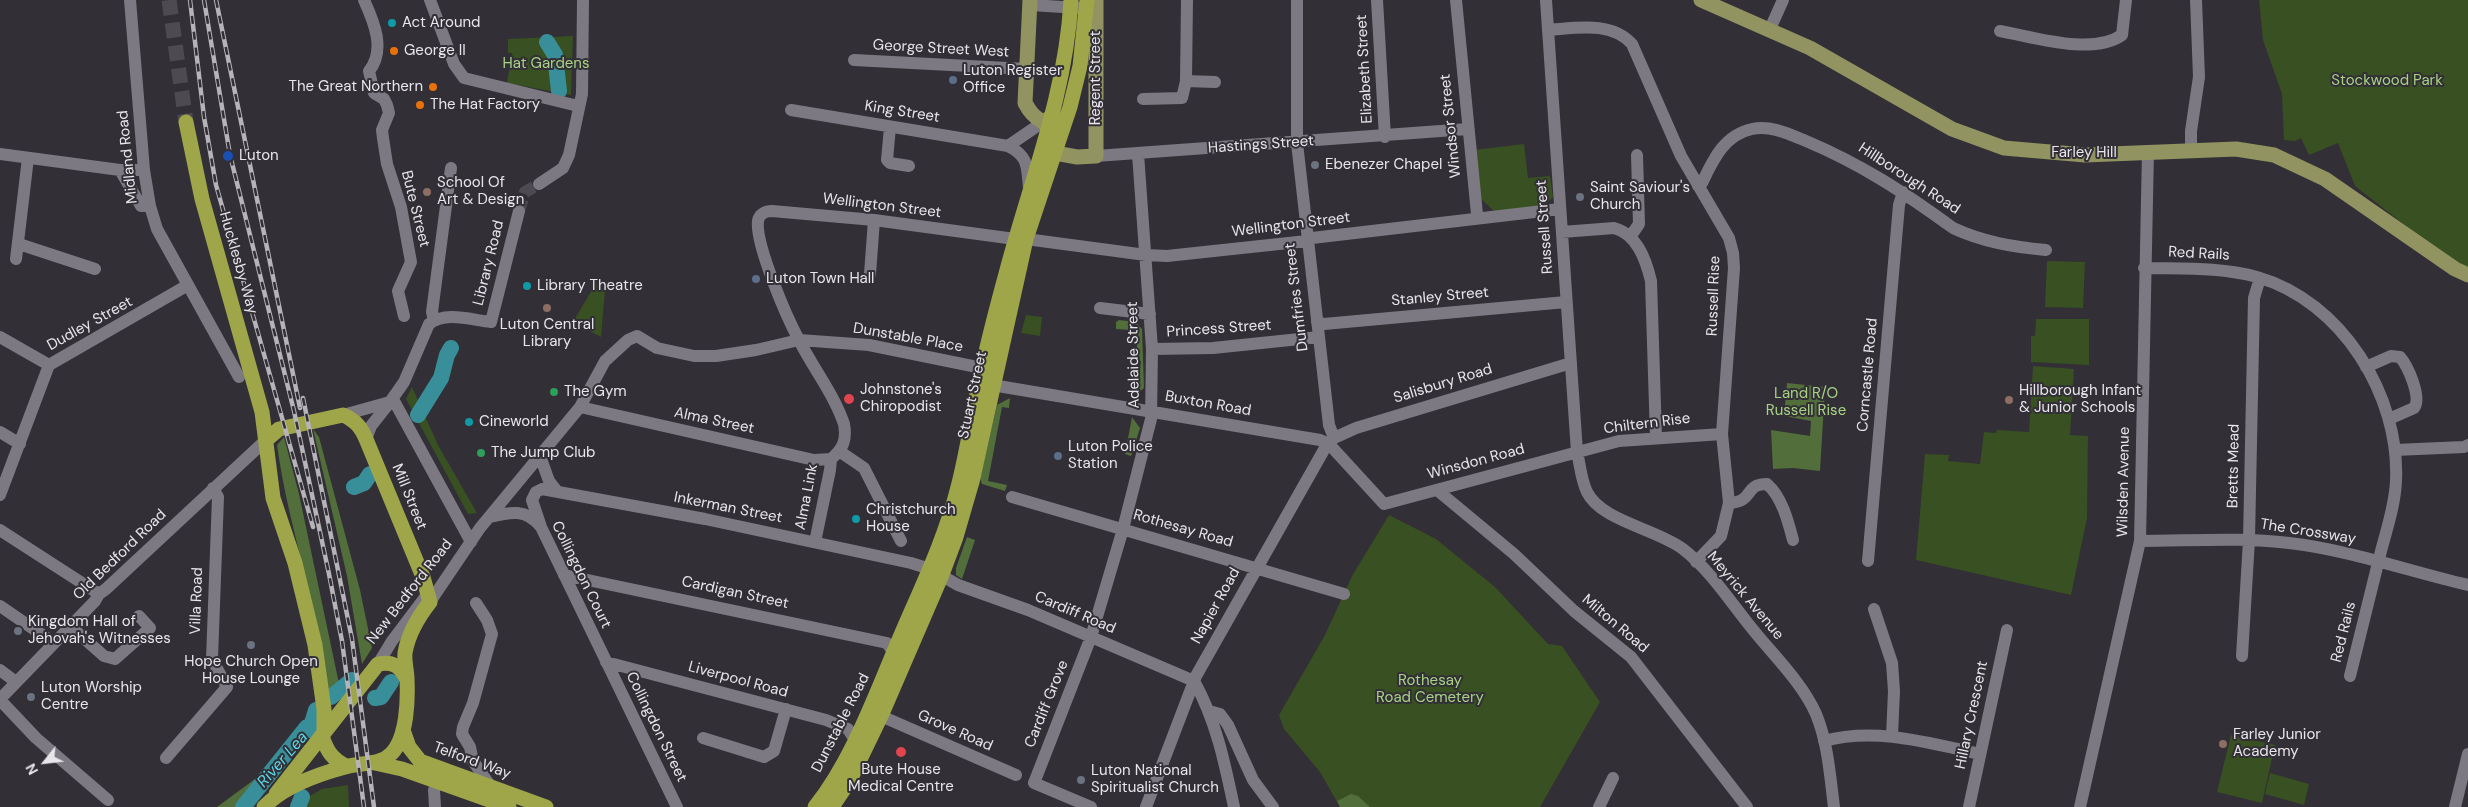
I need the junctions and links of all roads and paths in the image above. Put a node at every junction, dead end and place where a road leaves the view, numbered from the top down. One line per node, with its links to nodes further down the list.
1 (130, 0): 45 (street, Midland Road)
2 (364, 0): 73 (street, Bute Street)
3 (430, 0): 25 (street)
4 (583, 0): 25 (street)
5 (1071, 0): 27 (highway, Stuart Street)
6 (1187, 0): 22 (street)
7 (1297, 0): 32 (street, Dumfries Street)
8 (1377, 0): 31 (street, Elizabeth Street)
9 (1456, 0): 30 (street, Windsor Street)
10 (1546, 0): 18 (street, Russell Street)
11 (1700, 0): 17 (main road, Farley Hill)
12 (1783, 0): 17 (street)
13 (2126, 0): 19 (street)
14 (2196, 0): 34 (street)
15 (1030, 3): 16 (street); 21 (main road)
16 (1093, 3): 36 (highway, Stuart Street); 40 (main road, Regent Street)
17 (1770, 29): 35 (main road, Farley Hill)
18 (1548, 30): 47 (street, Russell Rise); 51 (street, Russell Street)
19 (2000, 31)
20 (854, 60): 21 (street, George Street West)
21 (1027, 70): 27 (main road)
22 (1186, 81): 23 (street); 24 (street)
23 (1215, 82)
24 (1143, 99)
25 (578, 106): 46 (street)
26 (791, 110): 29 (street, King Street)
27 (1047, 120): 33 (street); 48 (highway, Stuart Street)
28 (186, 122): 90 (highway, Hucklesby Way)
29 (890, 127): 33 (street, King Street); 42 (street)
30 (1468, 129): 31 (street, Hastings Street); 53 (street, Windsor Street)
31 (1385, 137): 32 (street, Hastings Street)
32 (1297, 143): 38 (street, Hastings Street); 59 (street, Dumfries Street)
33 (1008, 146): 48 (street)
34 (2191, 150): 35 (main road, Farley Hill); 67 (main road, Farley Hill)
35 (2148, 151): 64 (street, Wilsden Avenue)
36 (1055, 153): 40 (main road, Hastings Street); 58 (highway, Stuart Street)
37 (0, 154): 41 (street)
38 (1138, 154): 40 (street, Hastings Street); 62 (street, Adelaide Street)
39 (1637, 155): 57 (street)
40 (1096, 156)
41 (28, 158): 44 (street); 60 (street)
42 (909, 166)
43 (451, 168): 74 (street)
44 (120, 170): 45 (street); 50 (street)
45 (144, 170): 50 (street, Midland Road)
46 (539, 184)
47 (1698, 186): 49 (street, Hillborough Road); 96 (street, Russell Rise)
48 (1029, 189): 58 (highway, Stuart Street)
49 (1903, 192): 61 (street, Hillborough Road); 124 (street, Corncastle Road)
50 (150, 206): 69 (street, Midland Road)
51 (1560, 209): 53 (street, Wellington Street); 56 (street, Russell Street)
52 (519, 211): 74 (street, Library Road)
53 (1479, 218): 59 (street, Wellington Street)
54 (874, 220): 55 (street, Wellington Street); 58 (street, Wellington Street); 66 (street)
55 (759, 229): 79 (street, Alma Link)
56 (1562, 232): 57 (street); 70 (street, Russell Street)
57 (1630, 237): 97 (street)
58 (1021, 239): 62 (street, Wellington Street); 84 (highway, Stuart Street); 86 (highway, Stuart Street)
59 (1307, 241): 62 (street, Wellington Street); 75 (street, Dumfries Street)
60 (19, 244): 63 (street); 65 (street)
61 (2046, 250)
62 (1146, 255): 72 (street, Adelaide Street)
63 (16, 259)
64 (2144, 268): 68 (street, Red Rails); 121 (street, Wilsden Avenue)
65 (95, 269)
66 (870, 274)
67 (2468, 274)
68 (2260, 278): 83 (street, Red Rails); 119 (street, Bretts Mead)
69 (188, 285): 82 (street, Dudley Street); 85 (street, Midland Road)
70 (1566, 302): 75 (street, Stanley Street); 81 (street, Russell Street)
71 (1100, 308): 72 (street)
72 (1150, 314): 80 (street, Adelaide Street)
73 (404, 316)
74 (434, 320): 87 (street)
75 (1317, 322): 78 (street, Dumfries Street)
76 (637, 336): 79 (street, Dunstable Place); 88 (street, New Bedford Road)
77 (0, 337): 82 (street)
78 (1319, 337): 80 (street, Princess Street); 99 (street, Dumfries Street)
79 (799, 340): 84 (street, Dunstable Place); 104 (street, Alma Link)
80 (1152, 349): 89 (street, Adelaide Street)
81 (1571, 363): 99 (street, Salisbury Road); 103 (street, Russell Street)
82 (49, 365): 100 (street, Dudley Street)
83 (2366, 366): 92 (street, Red Rails); 92 (street)
84 (982, 368): 128 (highway, Stuart Street)
85 (239, 377)
86 (992, 385): 89 (street, Buxton Road); 128 (highway, Stuart Street)
87 (392, 400): 91 (street); 95 (street); 122 (street)
88 (580, 407): 104 (street, Alma Street); 105 (street, New Bedford Road)
89 (1152, 410): 99 (street, Buxton Road); 116 (street, Adelaide Street)
90 (262, 412): 93 (highway, Hucklesby Way); 98 (highway, Hucklesby Way)
91 (349, 413): 93 (highway); 95 (highway)
92 (2389, 419): 102 (street, Red Rails)
93 (279, 429): 98 (highway)
94 (0, 432): 100 (street)
95 (364, 433): 133 (highway, Mill Street)
96 (1722, 434): 97 (street, Chiltern Rise); 113 (street, Russell Rise)
97 (1656, 437): 103 (street, Chiltern Rise)
98 (266, 440): 106 (street, Old Bedford Road); 107 (highway, Hucklesby Way)
99 (1332, 441): 110 (street, Winsdon Road); 127 (street, Napier Road)
100 (20, 444): 111 (street, Dudley Street)
101 (2468, 445): 102 (street)
102 (2395, 450): 126 (street, Red Rails)
103 (1577, 452): 110 (street, Winsdon Road); 125 (street, Meyrick Avenue)
104 (835, 455): 120 (street); 123 (street, Alma Link)
105 (540, 456): 109 (street); 114 (street, New Bedford Road)
106 (246, 460): 107 (street); 108 (street, Old Bedford Road)
107 (270, 476): 157 (highway, Hucklesby Way)
108 (212, 488): 131 (street, Old Bedford Road); 164 (street, Villa Road)
109 (556, 490): 115 (street); 123 (street, Inkerman Street)
110 (1437, 490): 186 (street, Milton Road)
111 (0, 495)
112 (1012, 497): 116 (street, Rothesay Road)
113 (1729, 503): 118 (street); 125 (street, Russell Rise)
114 (489, 517): 115 (street, Collingdon Court); 122 (street, New Bedford Road)
115 (541, 528): 129 (street, Collingdon Court)
116 (1123, 529): 127 (street, Rothesay Road); 140 (street, Adelaide Street)
117 (0, 530): 131 (street)
118 (1793, 540)
119 (2249, 540): 121 (street, The Crossway); 126 (street, The Crossway); 143 (street, Bretts Mead)
120 (901, 541)
121 (2140, 541): 189 (street, Wilsden Avenue)
122 (471, 542): 133 (street, New Bedford Road)
123 (815, 542): 128 (street, Inkerman Street)
124 (1868, 561)
125 (1696, 562): 161 (street, Meyrick Avenue)
126 (2379, 562): 130 (street, The Crossway); 147 (street, Red Rails)
127 (1256, 568): 132 (street, Rothesay Road); 150 (street, Napier Road)
128 (936, 573): 140 (street, Cardiff Road); 142 (highway, Stuart Street); 151 (highway, Stuart Street)
129 (564, 575): 142 (street, Cardigan Street); 144 (street, Collingdon Court)
130 (2468, 585)
131 (99, 594): 138 (street, Old Bedford Road)
132 (1344, 594)
133 (430, 597): 145 (street, New Bedford Road); 148 (highway, New Bedford Road)
134 (476, 603): 165 (street)
135 (0, 606): 141 (street)
136 (1874, 609): 158 (street)
137 (139, 616): 138 (street)
138 (70, 626): 141 (street, Old Bedford Road)
139 (2007, 630): 162 (street, Hillary Crescent)
140 (1091, 637): 150 (street, Cardiff Road); 181 (street, Cardiff Grove)
141 (54, 643): 149 (street, Old Bedford Road)
142 (894, 653): 160 (highway, Dunstable Road)
143 (2242, 656)
144 (606, 662): 153 (street, Liverpool Road); 178 (street, Collingdon Street)
145 (378, 664): 148 (highway); 157 (highway)
146 (0, 670): 149 (street)
147 (2350, 676)
148 (407, 680): 156 (highway, New Bedford Road)
149 (16, 682): 152 (street, Old Bedford Road)
150 (1194, 682): 154 (street); 182 (street)
151 (895, 684): 155 (highway, Dunstable Road)
152 (0, 700): 173 (street)
153 (786, 709): 159 (street); 160 (street, Liverpool Road)
154 (1209, 711): 183 (street); 184 (street)
155 (881, 716): 169 (street, Grove Road); 180 (highway, Dunstable Road)
156 (403, 730): 166 (highway); 168 (highway, Telford Way)
157 (323, 733): 167 (highway); 174 (highway)
158 (1892, 736): 161 (street); 162 (street)
159 (703, 738)
160 (855, 740): 179 (highway, Dunstable Road)
161 (1824, 741): 187 (street, Meyrick Avenue)
162 (1980, 754): 188 (street, Hillary Crescent)
163 (2468, 754): 190 (street)
164 (166, 758)
165 (473, 760): 168 (street); 172 (street)
166 (375, 763): 167 (highway); 171 (highway, Telford Way)
167 (346, 766): 174 (highway)
168 (453, 774): 172 (highway, Telford Way)
169 (1016, 775)
170 (1612, 778): 185 (street)
171 (437, 783): 175 (street); 176 (highway, Telford Way)
172 (491, 787): 177 (highway, Telford Way)
173 (108, 800)
174 (268, 803)
175 (435, 807)
176 (509, 807)
177 (546, 807)
178 (677, 807)
179 (815, 807)
180 (832, 807)
181 (1092, 807)
182 (1146, 807)
183 (1234, 807)
184 (1273, 807)
185 (1599, 807)
186 (1747, 807)
187 (1834, 807)
188 (1969, 807)
189 (2080, 807)
190 (2455, 807)

